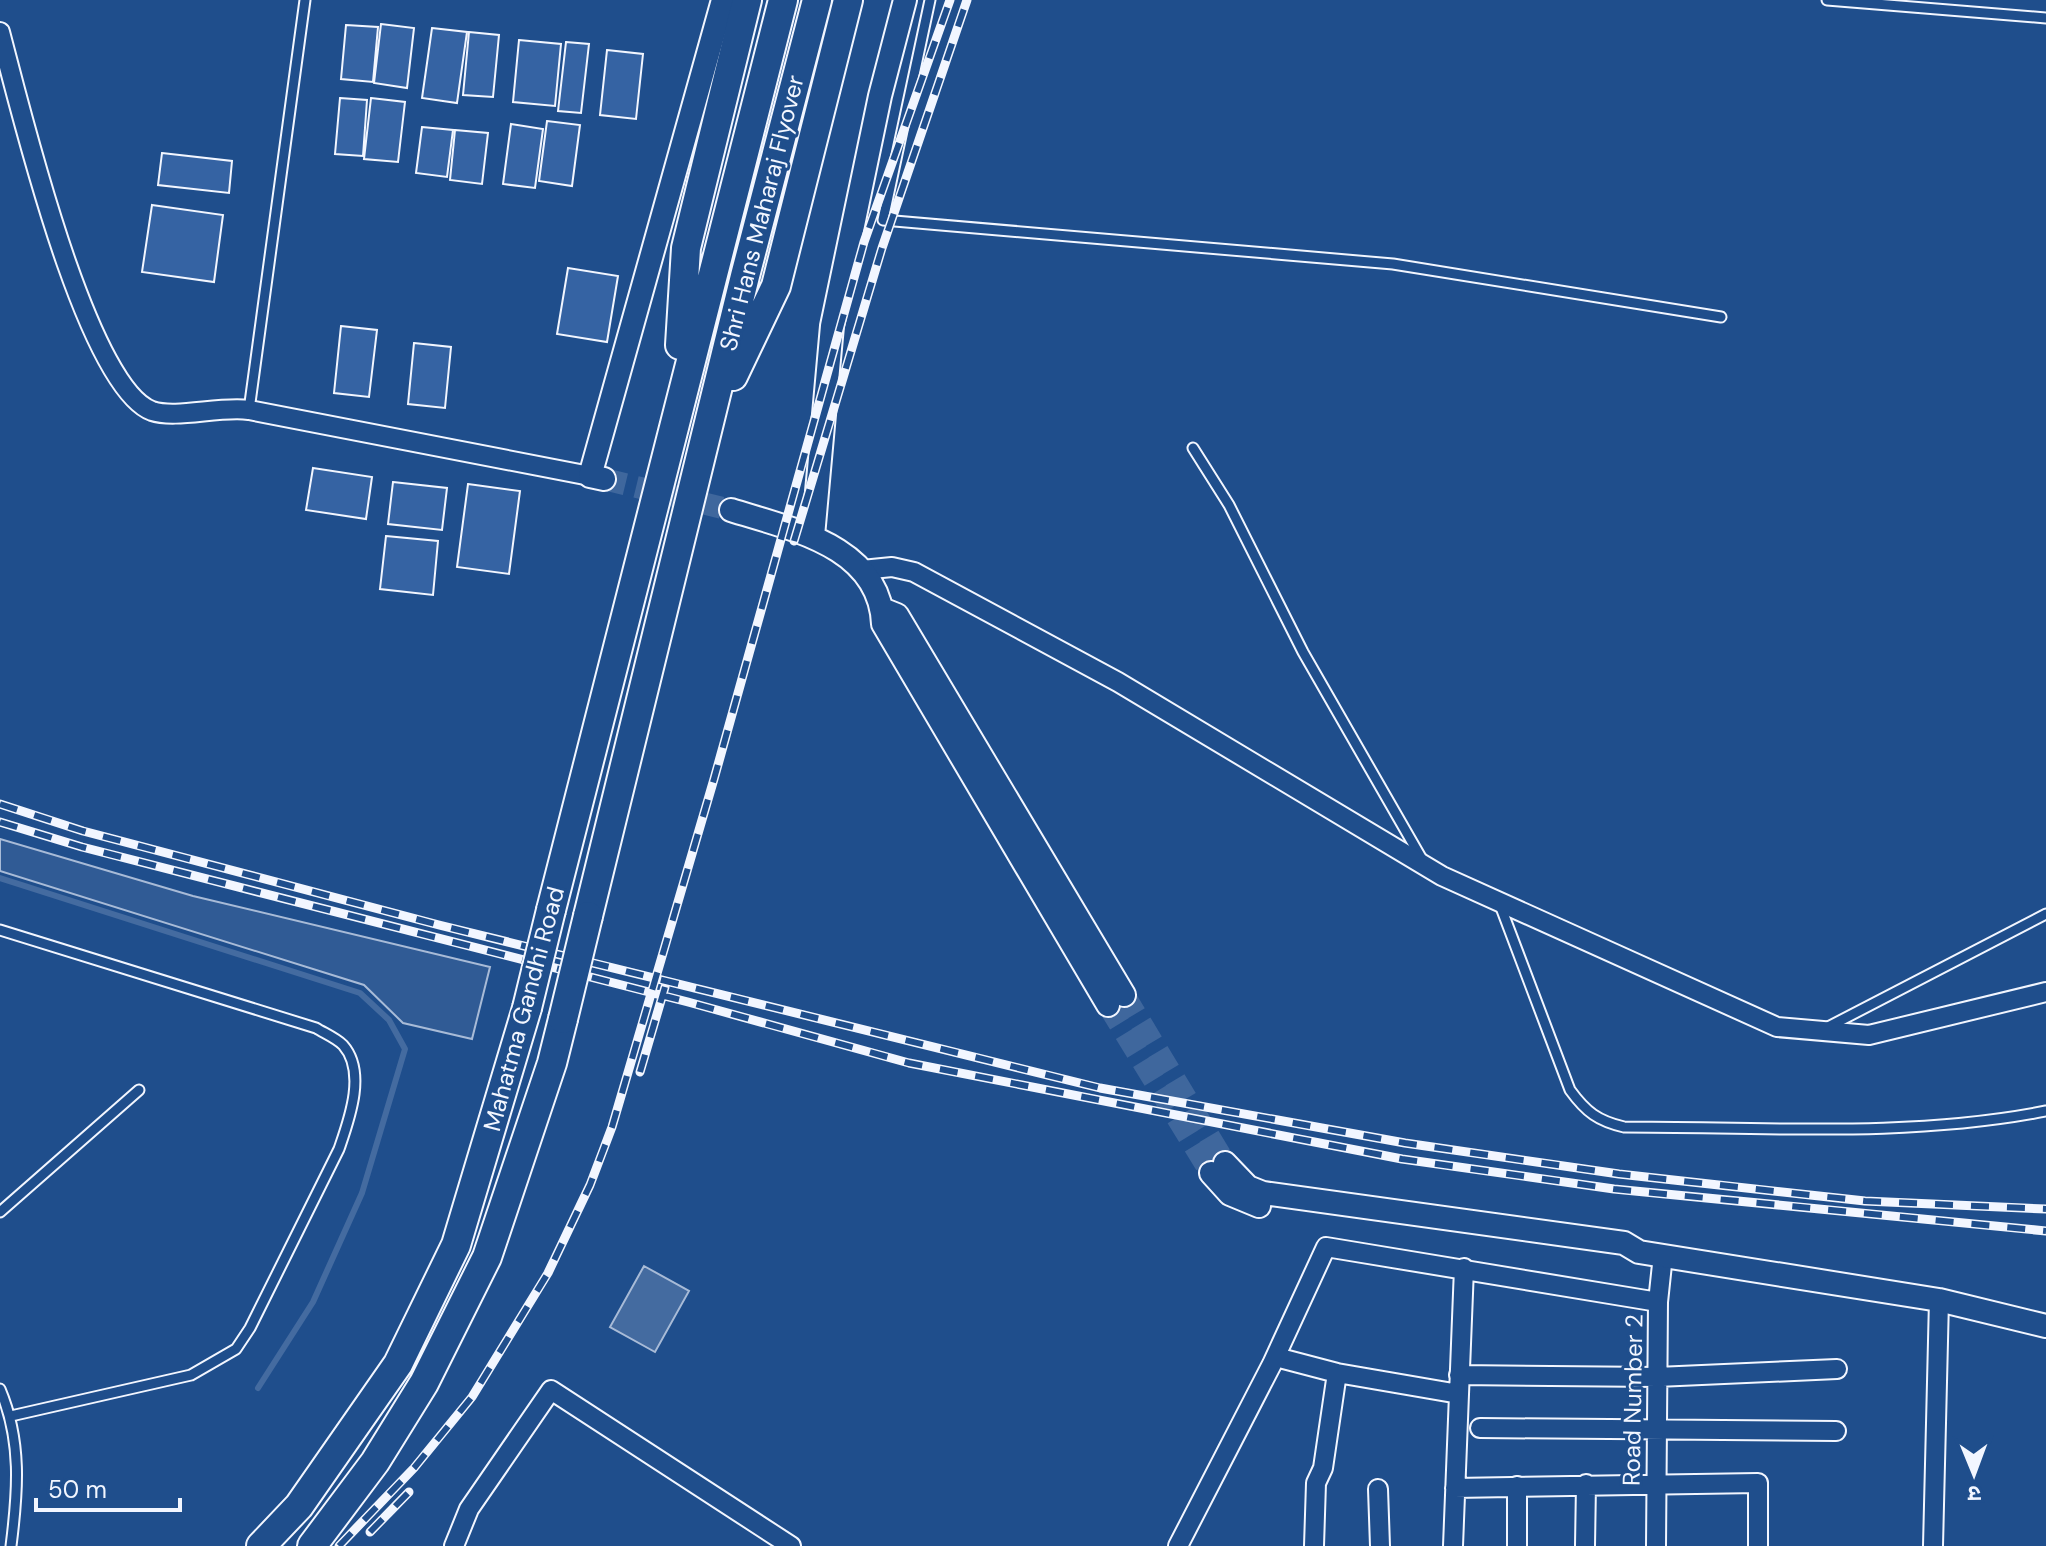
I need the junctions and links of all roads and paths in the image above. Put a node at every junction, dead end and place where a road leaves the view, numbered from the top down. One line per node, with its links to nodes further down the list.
1 (305, 0): 13 (lane)
2 (723, 0): 17 (street)
3 (747, 0): 14 (main road)
4 (783, 0): 14 (main road, Shri Hans Maharaj Flyover)
5 (817, 0): 15 (main road, Shri Hans Maharaj Flyover)
6 (848, 0): 15 (main road)
7 (905, 0): 19 (street)
8 (930, 0): 12 (lane)
9 (1827, 0): 10 (lane)
10 (2046, 18)
11 (0, 32): 13 (street)
12 (1721, 317)
13 (249, 410): 17 (street)
14 (675, 422): 53 (main road, Mahatma Gandhi Road, bridge)
15 (708, 427): 54 (main road, Mahatma Gandhi Road, bridge)
16 (1193, 448): 21 (lane)
17 (597, 478)
18 (731, 510): 19 (street)
19 (813, 536): 20 (street)
20 (862, 570): 21 (street); 26 (street)
21 (1425, 866): 22 (street)
22 (1499, 902): 27 (street); 29 (lane)
23 (2046, 914): 27 (lane)
24 (0, 930): 43 (lane)
25 (2046, 992): 27 (street)
26 (1116, 1000)
27 (1821, 1031)
28 (139, 1090): 31 (lane)
29 (2046, 1111)
30 (1218, 1168): 32 (street)
31 (0, 1212)
32 (1663, 1255): 34 (street); 35 (street, Road Number 2)
33 (1464, 1268): 35 (street); 37 (street); 41 (street)
34 (1939, 1300): 36 (street); 65 (street)
35 (1658, 1302): 40 (street, Road Number 2)
36 (2046, 1326)
37 (1276, 1357): 39 (street); 57 (street)
38 (1837, 1369): 40 (street)
39 (1337, 1373): 41 (street); 58 (street)
40 (1657, 1377): 41 (street); 45 (street, Road Number 2)
41 (1459, 1384): 50 (street)
42 (0, 1389): 43 (lane)
43 (11, 1416): 52 (lane)
44 (1480, 1428): 45 (street)
45 (1657, 1430): 46 (street); 47 (street, Road Number 2)
46 (1836, 1431)
47 (1657, 1482): 48 (street); 63 (street, Road Number 2); 64 (street)
48 (1586, 1484): 49 (street); 62 (street)
49 (1517, 1486): 50 (street); 61 (street)
50 (1455, 1488): 60 (street)
51 (1378, 1489): 59 (street)
52 (11, 1546)
53 (261, 1546)
54 (312, 1546)
55 (454, 1546): 56 (street)
56 (791, 1546)
57 (1178, 1546)
58 (1314, 1546)
59 (1380, 1546)
60 (1453, 1546)
61 (1517, 1546)
62 (1585, 1546)
63 (1656, 1546)
64 (1758, 1546)
65 (1933, 1546)

